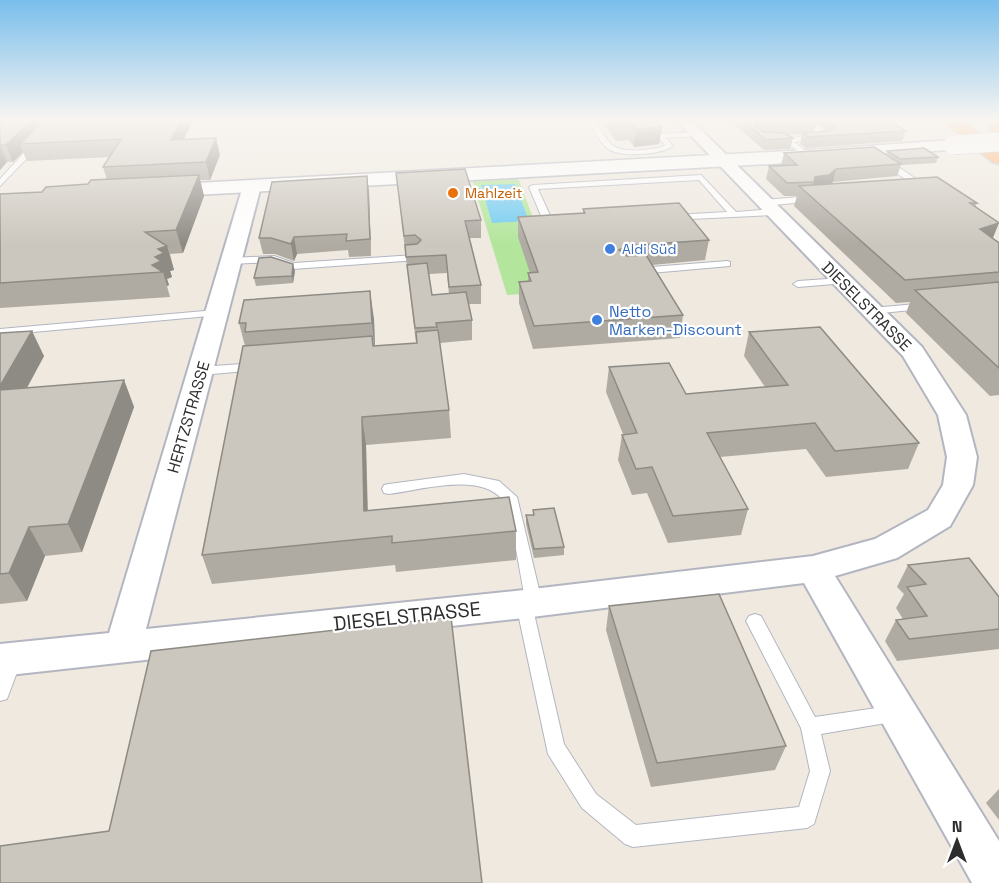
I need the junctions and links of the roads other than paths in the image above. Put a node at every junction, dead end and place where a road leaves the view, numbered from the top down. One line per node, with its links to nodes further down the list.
1 (26, 161): 11 (lane)
2 (700, 161): 7 (street)
3 (723, 161): 13 (street, DIESELSTRASSE)
4 (884, 161): 5 (lane)
5 (913, 180): 6 (lane); 9 (lane)
6 (902, 181)
7 (252, 186): 8 (street); 17 (street, HERTZSTRASSE)
8 (138, 192)
9 (920, 192)
10 (819, 193): 13 (lane)
11 (3, 194)
12 (827, 199): 13 (lane)
13 (756, 206): 14 (lane); 15 (lane); 20 (street, DIESELSTRASSE)
14 (660, 218)
15 (570, 224)
16 (415, 258): 17 (lane)
17 (231, 261): 24 (street, HERTZSTRASSE)
18 (727, 264): 19 (lane)
19 (624, 272)
20 (842, 281): 21 (lane); 23 (street, DIESELSTRASSE)
21 (798, 284)
22 (940, 305): 23 (lane)
23 (872, 311): 29 (street, DIESELSTRASSE)
24 (216, 313): 25 (lane); 27 (street, HERTZSTRASSE)
25 (0, 332)
26 (269, 366): 27 (lane)
27 (200, 371): 32 (street, HERTZSTRASSE)
28 (389, 489): 30 (lane)
29 (813, 568): 30 (street, DIESELSTRASSE); 35 (street)
30 (529, 603): 32 (street, DIESELSTRASSE); 36 (lane)
31 (754, 621): 36 (lane)
32 (123, 647): 33 (street, DIESELSTRASSE)
33 (7, 660): 34 (lane)
34 (0, 693)
35 (898, 714): 36 (lane); 37 (street)
36 (810, 728)
37 (998, 883)

